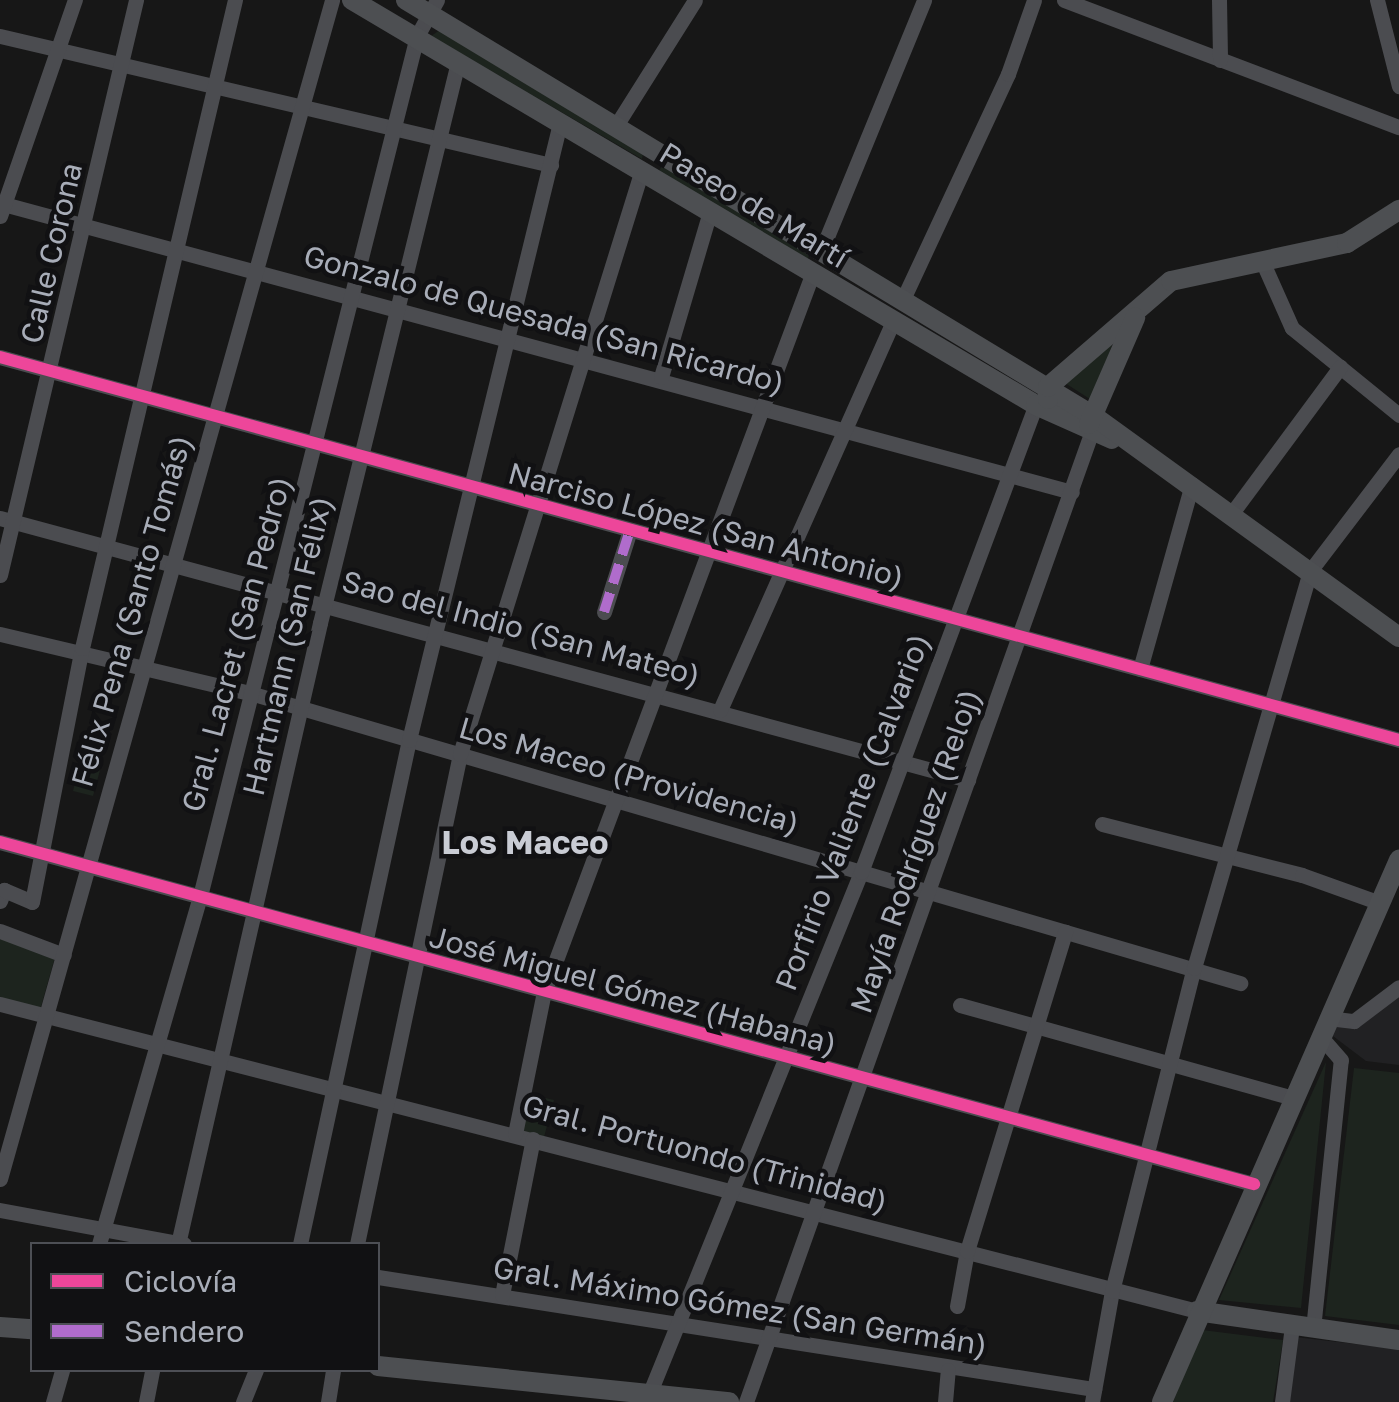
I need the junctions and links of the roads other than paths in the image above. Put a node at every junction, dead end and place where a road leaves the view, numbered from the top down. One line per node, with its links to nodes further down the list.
1 (75, 0): 15 (street)
2 (136, 0): 18 (street, Calle Corona)
3 (235, 0): 19 (street)
4 (695, 0): 23 (street)
5 (924, 0): 34 (street)
6 (1034, 0): 39 (street)
7 (1064, 0): 16 (street)
8 (1219, 0): 16 (street)
9 (1377, 0): 20 (street)
10 (407, 1): 11 (main road); 12 (main road, Paseo de Martí)
11 (342, 3): 14 (main road, Paseo de Martí); 21 (street, Félix Pena (Santo Tomás))
12 (428, 5): 14 (street, Gral. Lacret (San Pedro)); 23 (main road, Paseo de Martí)
13 (0, 36): 15 (street)
14 (417, 36): 17 (main road, Paseo de Martí); 25 (street, Gral. Lacret (San Pedro))
15 (59, 49): 18 (street); 29 (street)
16 (1220, 60): 24 (street)
17 (458, 62): 22 (main road, Paseo de Martí); 26 (street, Hartmann (San Félix))
18 (122, 66): 19 (street); 32 (street, Calle Corona)
19 (214, 86): 21 (street); 33 (street)
20 (1399, 86)
21 (301, 106): 25 (street); 36 (street, Félix Pena (Santo Tomás))
22 (560, 123): 27 (street); 28 (main road, Paseo de Martí)
23 (616, 124): 34 (main road, Paseo de Martí)
24 (1399, 127)
25 (394, 128): 26 (street); 38 (street, Gral. Lacret (San Pedro))
26 (440, 139): 27 (street); 40 (street, Hartmann (San Félix))
27 (550, 165): 43 (street)
28 (641, 174): 31 (main road, Paseo de Martí); 45 (street)
29 (1, 207): 32 (street, Gonzalo de Quesada (San Ricardo))
30 (1399, 210): 35 (main road)
31 (708, 214): 37 (main road, Paseo de Martí); 49 (street)
32 (84, 225): 33 (street, Gonzalo de Quesada (San Ricardo)); 47 (street, Calle Corona)
33 (178, 248): 36 (street, Gonzalo de Quesada (San Ricardo)); 51 (street)
34 (822, 249): 37 (main road); 39 (main road, Paseo de Martí)
35 (1262, 263): 41 (main road); 46 (street)
36 (256, 270): 38 (street, Gonzalo de Quesada (San Ricardo)); 54 (street, Félix Pena (Santo Tomás))
37 (812, 275): 42 (main road, Paseo de Martí); 52 (street)
38 (353, 296): 40 (street, Gonzalo de Quesada (San Ricardo)); 58 (street, Gral. Lacret (San Pedro))
39 (904, 298): 48 (main road, Paseo de Martí)
40 (396, 307): 43 (street, Gonzalo de Quesada (San Ricardo)); 60 (street, Hartmann (San Félix))
41 (1138, 313): 50 (main road); 56 (main road)
42 (893, 322): 53 (main road, Paseo de Martí); 57 (street)
43 (510, 337): 45 (street, Gonzalo de Quesada (San Ricardo)); 63 (street)
44 (0, 357): 47 (street, Narciso López (San Antonio))
45 (585, 357): 49 (street, Gonzalo de Quesada (San Ricardo)); 65 (street)
46 (1340, 367): 55 (street); 66 (street)
47 (53, 371): 51 (street, Narciso López (San Antonio)); 67 (street, Calle Corona)
48 (1027, 374): 50 (main road, Paseo de Martí); 53 (main road)
49 (662, 377): 52 (street, Gonzalo de Quesada (San Ricardo))
50 (1048, 387): 53 (main road); 56 (main road, Paseo de Martí)
51 (145, 392): 54 (street, Narciso López (San Antonio)); 69 (street)
52 (762, 406): 57 (street, Gonzalo de Quesada (San Ricardo)); 70 (street)
53 (1045, 410): 56 (main road, Paseo de Martí); 61 (street, Porfirio Valiente (Calvario))
54 (216, 414): 58 (street, Narciso López (San Antonio)); 71 (street, Félix Pena (Santo Tomás))
55 (1399, 415)
56 (1088, 424): 62 (main road, Paseo de Martí); 64 (street, Mayía Rodríguez (Reloj))
57 (846, 428): 61 (street, Gonzalo de Quesada (San Ricardo)); 72 (street)
58 (318, 443): 60 (street, Narciso López (San Antonio)); 75 (street, Gral. Lacret (San Pedro))
59 (1399, 454): 73 (street)
60 (360, 456): 63 (street, Narciso López (San Antonio)); 76 (street, Hartmann (San Félix))
61 (1010, 475): 64 (street, Gonzalo de Quesada (San Ricardo)); 78 (street, Porfirio Valiente (Calvario))
62 (1192, 484): 66 (main road, Paseo de Martí); 86 (street)
63 (472, 487): 65 (street, Narciso López (San Antonio)); 79 (street)
64 (1072, 492): 81 (street, Mayía Rodríguez (Reloj))
65 (534, 505): 68 (street, Narciso López (San Antonio)); 83 (street)
66 (1232, 513): 73 (main road, Paseo de Martí)
67 (7, 520): 69 (street, Sao del Indio (San Mateo)); 74 (street, Calle Corona)
68 (630, 530): 70 (street, Narciso López (San Antonio)); 77 (street)
69 (108, 545): 71 (street, Sao del Indio (San Mateo)); 84 (street)
70 (707, 550): 72 (street, Narciso López (San Antonio)); 88 (street)
71 (173, 563): 75 (street, Sao del Indio (San Mateo)); 85 (street, Félix Pena (Santo Tomás))
72 (778, 570): 78 (street, Narciso López (San Antonio)); 91 (street)
73 (1310, 570): 82 (main road, Paseo de Martí); 89 (street)
74 (0, 575)
75 (279, 591): 76 (street, Sao del Indio (San Mateo)); 87 (street, Gral. Lacret (San Pedro))
76 (324, 604): 79 (street, Sao del Indio (San Mateo)); 90 (street, Hartmann (San Félix))
77 (604, 612)
78 (956, 620): 81 (street, Narciso López (San Antonio)); 95 (street, Porfirio Valiente (Calvario))
79 (437, 633): 83 (street, Sao del Indio (San Mateo)); 92 (street)
80 (0, 634): 84 (street, Los Maceo (Providencia))
81 (1021, 634): 86 (street, Narciso López (San Antonio)); 96 (street, Mayía Rodríguez (Reloj))
82 (1399, 637)
83 (489, 647): 88 (street, Sao del Indio (San Mateo)); 94 (street)
84 (82, 648): 85 (street, Los Maceo (Providencia)); 100 (street)
85 (146, 665): 87 (street, Los Maceo (Providencia)); 103 (street, Félix Pena (Santo Tomás))
86 (1140, 669): 89 (street, Narciso López (San Antonio))
87 (250, 693): 90 (street, Los Maceo (Providencia)); 107 (street, Gral. Lacret (San Pedro))
88 (653, 694): 91 (street, Sao del Indio (San Mateo)); 97 (street)
89 (1269, 704): 93 (street, Narciso López (San Antonio)); 101 (street)
90 (301, 708): 92 (street, Los Maceo (Providencia)); 109 (street, Hartmann (San Félix))
91 (720, 710): 95 (street, Sao del Indio (San Mateo))
92 (409, 740): 94 (street, Los Maceo (Providencia)); 112 (street)
93 (1399, 740)
94 (460, 754): 97 (street, Los Maceo (Providencia)); 114 (street)
95 (903, 760): 96 (street, Sao del Indio (San Mateo)); 104 (street, Porfirio Valiente (Calvario))
96 (968, 780): 105 (street, Mayía Rodríguez (Reloj))
97 (613, 798): 104 (street, Los Maceo (Providencia)); 118 (street)
98 (1102, 824): 101 (street)
99 (0, 842): 100 (street, José Miguel Gómez (Habana))
100 (42, 854): 103 (street, José Miguel Gómez (Habana)); 106 (street)
101 (1226, 856): 108 (street); 115 (street)
102 (1399, 860): 108 (main road)
103 (87, 868): 107 (street, José Miguel Gómez (Habana)); 113 (street, Félix Pena (Santo Tomás))
104 (861, 872): 105 (street, Los Maceo (Providencia)); 125 (street, Porfirio Valiente (Calvario))
105 (929, 892): 111 (street, Los Maceo (Providencia)); 128 (street, Mayía Rodríguez (Reloj))
106 (0, 900)
107 (198, 900): 109 (street, José Miguel Gómez (Habana)); 124 (street, Gral. Lacret (San Pedro))
108 (1380, 903): 123 (main road)
109 (252, 914): 112 (street, José Miguel Gómez (Habana)); 126 (street, Hartmann (San Félix))
110 (0, 931): 113 (street)
111 (1064, 932): 115 (street, Los Maceo (Providencia)); 122 (street)
112 (365, 944): 114 (street, José Miguel Gómez (Habana)); 129 (street)
113 (64, 955): 121 (street, Félix Pena (Santo Tomás))
114 (416, 960): 118 (street, José Miguel Gómez (Habana)); 131 (street)
115 (1194, 968): 116 (street, Los Maceo (Providencia)); 127 (street)
116 (1240, 983)
117 (1399, 987): 123 (street)
118 (544, 992): 125 (street, José Miguel Gómez (Habana)); 133 (street)
119 (0, 1004): 121 (street, Gral. Portuondo (Trinidad))
120 (960, 1004): 122 (street)
121 (46, 1018): 124 (street, Gral. Portuondo (Trinidad)); 136 (street, Félix Pena (Santo Tomás))
122 (1037, 1026): 127 (street); 132 (street)
123 (1324, 1027): 130 (main road); 154 (street)
124 (156, 1045): 126 (street, Gral. Portuondo (Trinidad)); 141 (street, Gral. Lacret (San Pedro))
125 (785, 1056): 128 (street, José Miguel Gómez (Habana)); 138 (street, Porfirio Valiente (Calvario))
126 (218, 1060): 129 (street, Gral. Portuondo (Trinidad)); 143 (street, Hartmann (San Félix))
127 (1173, 1064): 130 (street); 135 (street)
128 (864, 1076): 132 (street, José Miguel Gómez (Habana)); 140 (street, Mayía Rodríguez (Reloj))
129 (332, 1090): 131 (street, Gral. Portuondo (Trinidad)); 144 (street)
130 (1292, 1098): 137 (main road)
131 (384, 1104): 133 (street, Gral. Portuondo (Trinidad)); 145 (street)
132 (1009, 1114): 135 (street, José Miguel Gómez (Habana)); 146 (street)
133 (514, 1134): 134 (street, Gral. Portuondo (Trinidad))
134 (533, 1139): 138 (street, Gral. Portuondo (Trinidad)); 149 (street)
135 (1147, 1150): 137 (street, José Miguel Gómez (Habana)); 148 (street)
136 (0, 1179)
137 (1254, 1184): 151 (main road)
138 (730, 1194): 140 (street, Gral. Portuondo (Trinidad)); 152 (street, Porfirio Valiente (Calvario))
139 (0, 1210): 141 (street)
140 (814, 1214): 146 (street, Gral. Portuondo (Trinidad)); 156 (street, Mayía Rodríguez (Reloj))
141 (101, 1237): 142 (street)
142 (158, 1242)
143 (181, 1242)
144 (300, 1242)
145 (357, 1242)
146 (967, 1251): 148 (street, Gral. Portuondo (Trinidad)); 150 (street)
147 (380, 1277): 149 (street, Gral. Máximo Gómez (San Germán))
148 (1112, 1291): 151 (street, Gral. Portuondo (Trinidad)); 164 (street)
149 (502, 1294): 152 (street, Gral. Máximo Gómez (San Germán))
150 (957, 1306)
151 (1197, 1312): 154 (main road, Gral. Portuondo (Trinidad)); 173 (main road)
152 (677, 1322): 156 (street, Gral. Máximo Gómez (San Germán)); 165 (street, Porfirio Valiente (Calvario))
153 (0, 1327): 155 (main road)
154 (1303, 1328): 157 (main road, Gral. Portuondo (Trinidad)); 174 (street)
155 (30, 1329)
156 (768, 1338): 159 (street, Gral. Máximo Gómez (San Germán)); 171 (street, Mayía Rodríguez (Reloj))
157 (1399, 1340)
158 (380, 1366): 165 (main road)
159 (948, 1370): 164 (street, Gral. Máximo Gómez (San Germán)); 172 (street)
160 (61, 1372): 166 (street)
161 (152, 1372): 167 (street)
162 (255, 1372): 168 (street)
163 (334, 1372): 169 (street)
164 (1093, 1396)
165 (648, 1398): 170 (main road)
166 (53, 1402)
167 (146, 1402)
168 (243, 1402)
169 (328, 1402)
170 (730, 1402)
171 (746, 1402)
172 (945, 1402)
173 (1162, 1402)
174 (1282, 1402)

